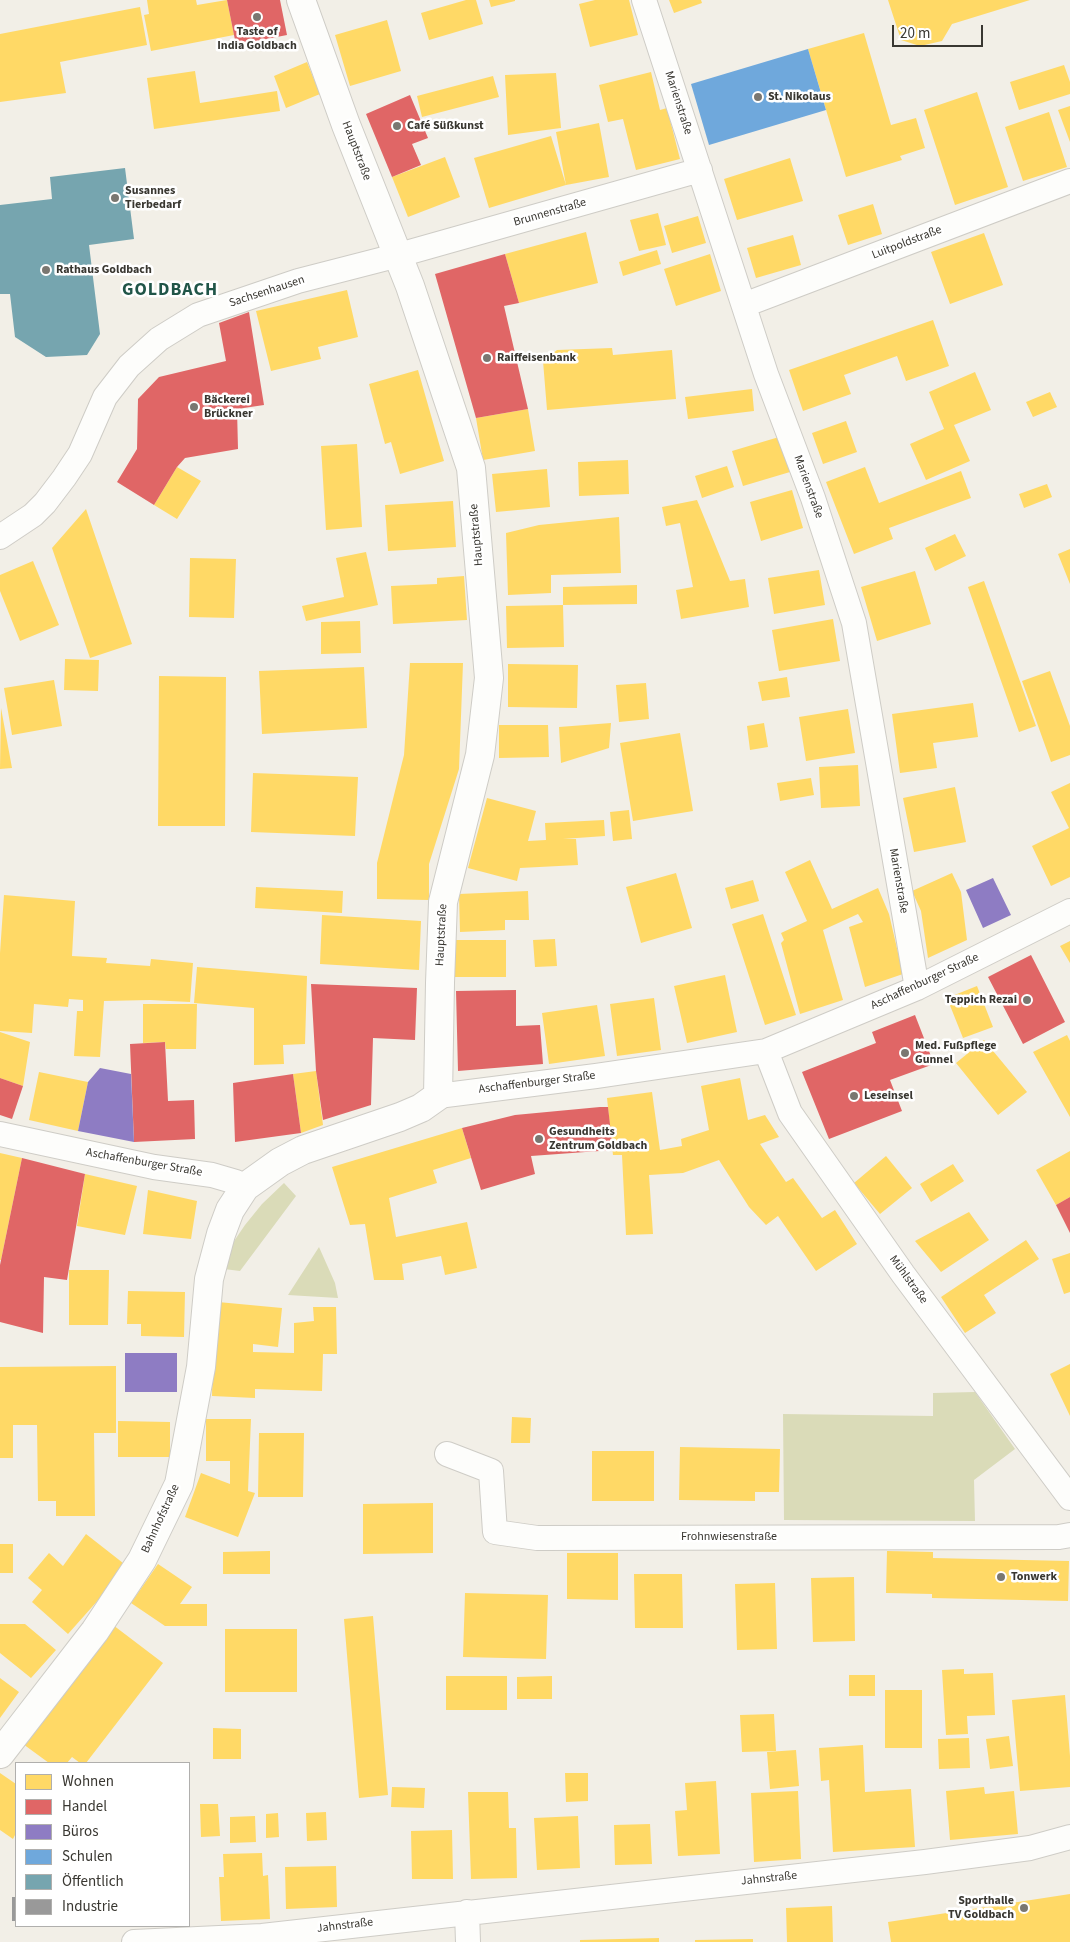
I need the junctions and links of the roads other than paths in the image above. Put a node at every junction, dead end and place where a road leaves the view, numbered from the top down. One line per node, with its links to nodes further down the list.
1 (301, 0): 5 (street, Hauptstraße)
2 (644, 0): 3 (street, Marienstraße)
3 (700, 170): 5 (street, Brunnenstraße); 6 (street, Marienstraße)
4 (1070, 181): 6 (street, Luitpoldstraße)
5 (399, 255): 7 (street, Sachsenhausen); 11 (street, Hauptstraße)
6 (744, 305): 9 (street, Marienstraße)
7 (0, 537)
8 (1070, 911): 9 (street, Aschaffenburger Straße)
9 (917, 988): 10 (street, Aschaffenburger Straße)
10 (766, 1051): 11 (street, Aschaffenburger Straße); 15 (street, Mühlstraße)
11 (438, 1096): 13 (street, Aschaffenburger Straße)
12 (0, 1134): 13 (street, Aschaffenburger Straße)
13 (244, 1187): 17 (street, Bahnhofstraße)
14 (447, 1454): 16 (street, Frohnwiesenstraße)
15 (1070, 1498)
16 (1070, 1535)
17 (0, 1754)
18 (1070, 1837): 19 (street, Jahnstraße)
19 (467, 1912): 20 (street, Jahnstraße); 21 (street)
20 (134, 1942)
21 (468, 1942)

